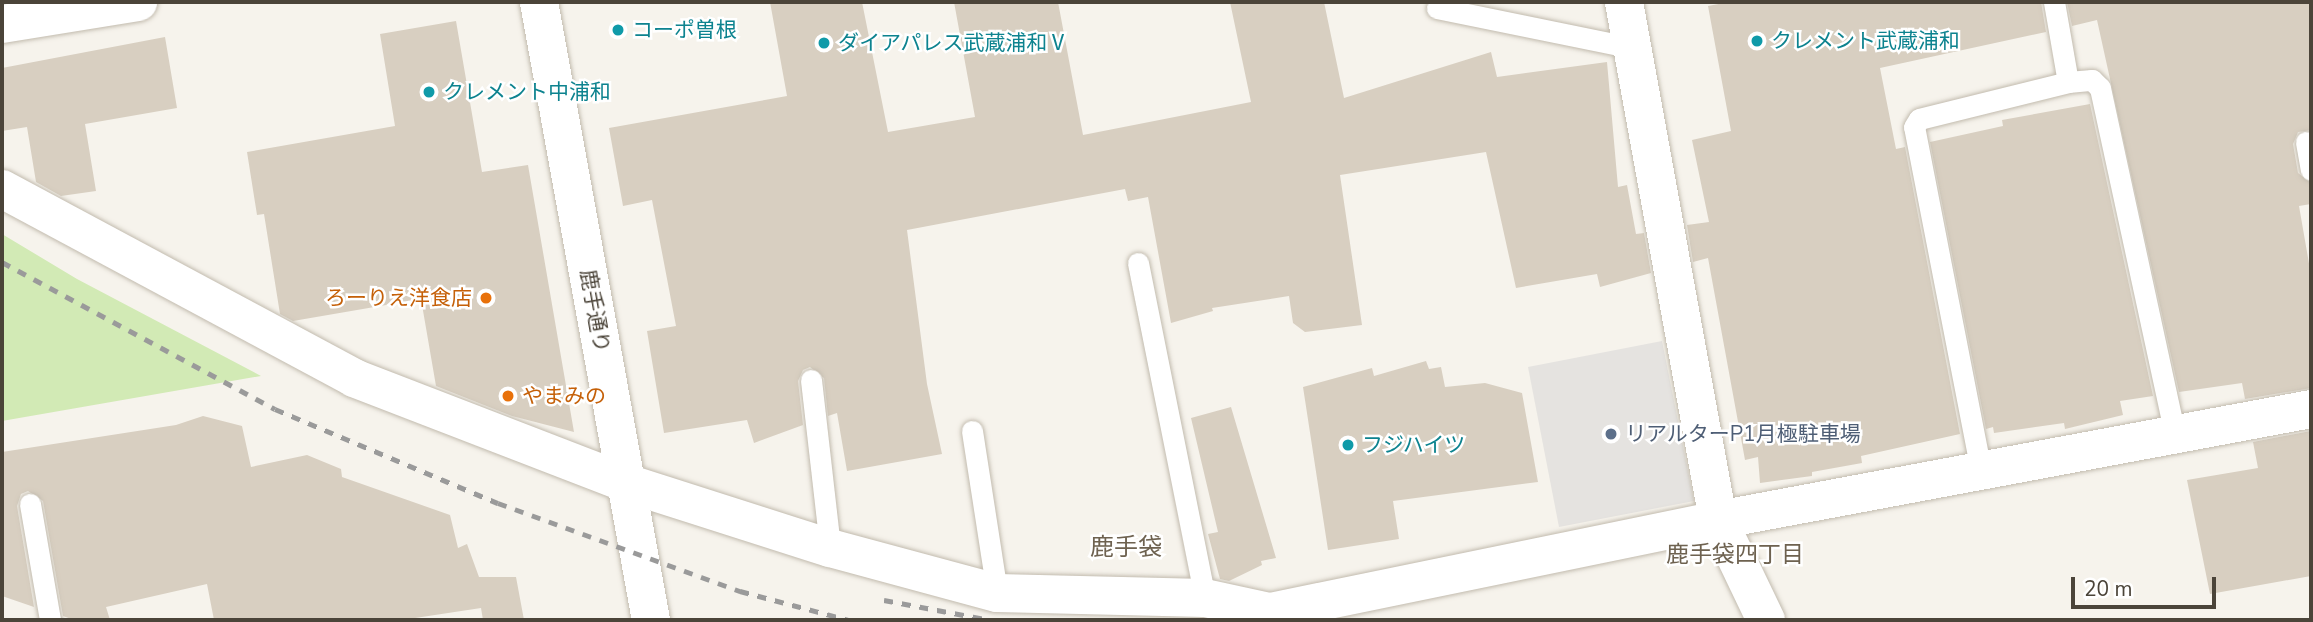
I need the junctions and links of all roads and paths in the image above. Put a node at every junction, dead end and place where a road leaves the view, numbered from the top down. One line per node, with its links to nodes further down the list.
1 (138, 2): 6 (street)
2 (539, 2): 18 (street, 鹿手通り)
3 (1624, 2): 7 (street)
4 (2054, 2): 8 (lane)
5 (1437, 8): 7 (lane)
6 (2, 21)
7 (1633, 48): 20 (street)
8 (2068, 82): 16 (lane); 17 (lane)
9 (2306, 142): 10 (lane)
10 (2311, 170)
11 (2, 189): 18 (street)
12 (1138, 262): 23 (lane)
13 (811, 380): 21 (lane)
14 (2311, 409): 16 (street)
15 (972, 431): 22 (lane)
16 (2175, 436): 17 (street)
17 (1981, 471): 20 (street)
18 (626, 483): 21 (street); 25 (street, 鹿手通り)
19 (30, 504): 24 (lane)
20 (1718, 520): 23 (street); 26 (street)
21 (830, 548): 22 (street)
22 (997, 593): 23 (street)
23 (1205, 598)
24 (50, 620)
25 (651, 620)
26 (1766, 620)

